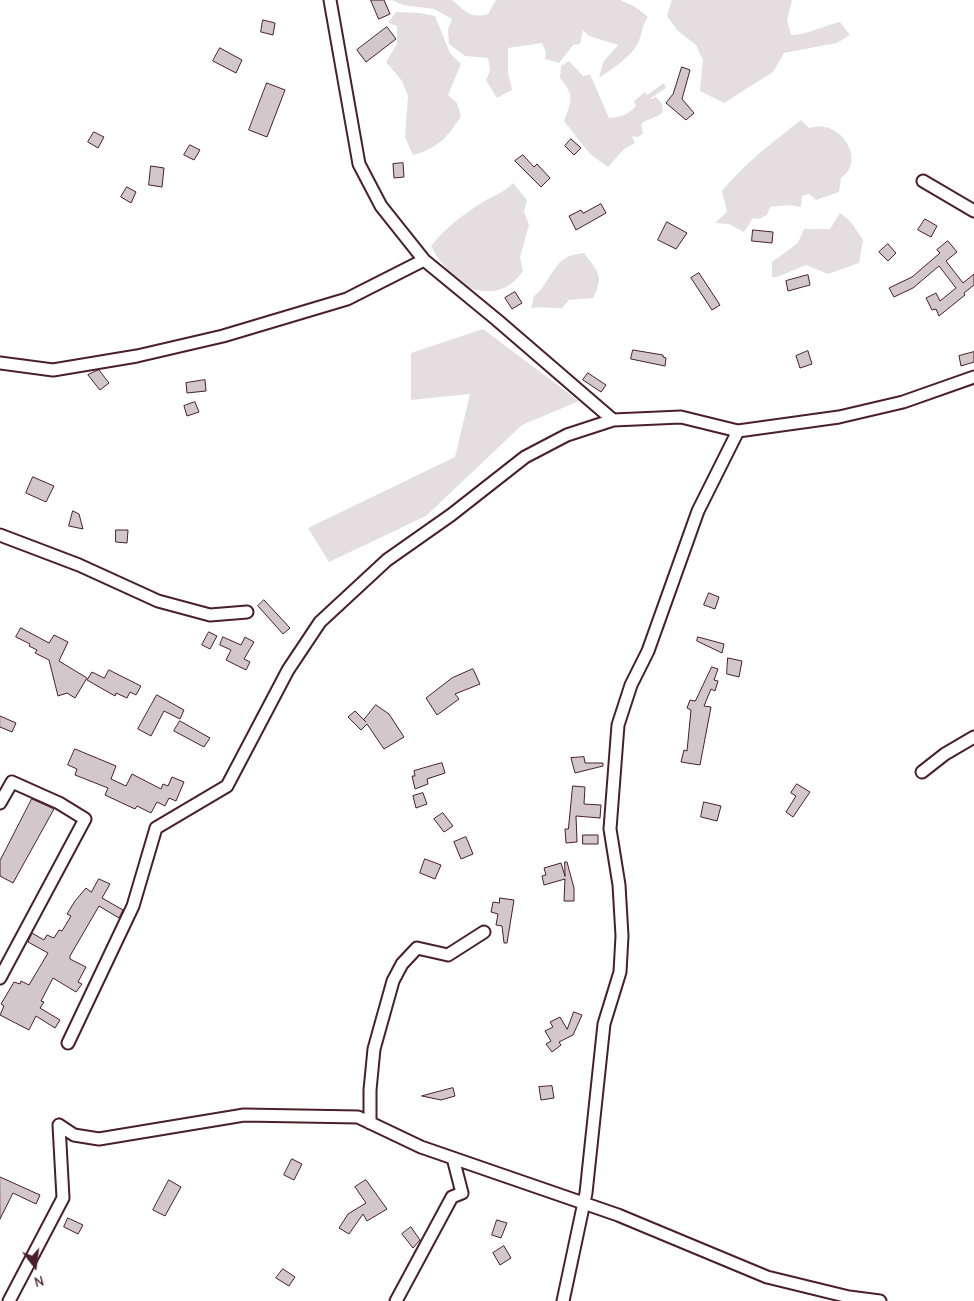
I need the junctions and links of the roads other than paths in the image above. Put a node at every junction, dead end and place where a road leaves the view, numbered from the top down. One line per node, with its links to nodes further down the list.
1 (330, 0): 4 (street)
2 (923, 181): 3 (street)
3 (974, 210)
4 (424, 260): 5 (street); 7 (street)
5 (0, 363)
6 (972, 379): 8 (street)
7 (613, 420): 8 (street); 16 (street)
8 (738, 431): 19 (street)
9 (0, 535): 10 (street)
10 (247, 612)
11 (974, 737): 12 (street)
12 (922, 772)
13 (0, 803): 15 (street)
14 (484, 932): 17 (street)
15 (0, 978)
16 (68, 1043)
17 (370, 1123): 18 (street); 20 (street)
18 (453, 1158): 19 (street); 21 (street)
19 (583, 1204): 22 (street); 23 (street)
20 (9, 1301)
21 (396, 1301)
22 (563, 1301)
23 (880, 1301)

